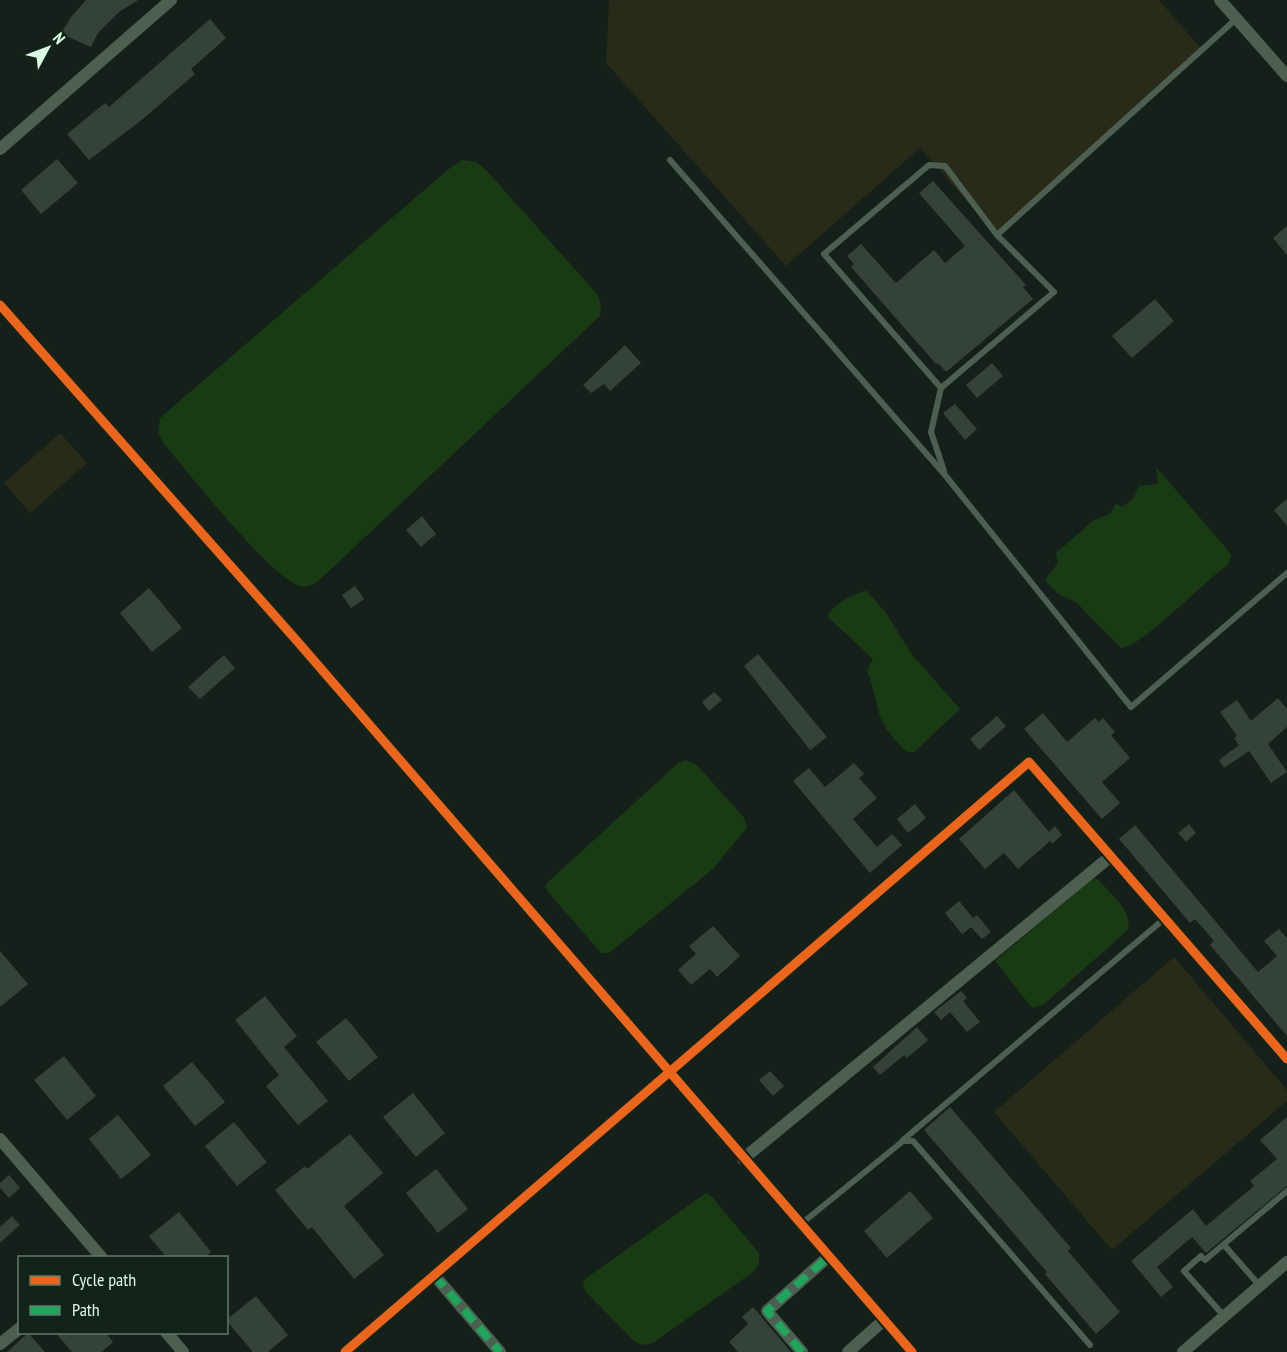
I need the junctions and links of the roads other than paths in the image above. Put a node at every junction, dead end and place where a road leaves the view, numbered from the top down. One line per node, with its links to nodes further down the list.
1 (171, 0): 5 (street)
2 (1220, 0): 3 (street)
3 (1236, 18): 4 (street); 7 (lane)
4 (1287, 76)
5 (0, 149)
6 (670, 160): 10 (lane)
7 (997, 235): 9 (lane); 9 (lane)
8 (0, 305): 15 (street)
9 (941, 388): 10 (lane)
10 (945, 475): 11 (lane)
11 (1287, 573)
12 (1111, 856): 13 (street); 15 (street); 18 (street)
13 (1164, 919): 14 (street); 17 (lane)
14 (1287, 1059)
15 (669, 1072): 18 (street); 25 (street)
16 (0, 1139): 22 (street)
17 (903, 1141): 20 (lane); 32 (lane)
18 (743, 1159): 20 (street)
19 (1287, 1191): 21 (lane)
20 (801, 1224): 23 (street)
21 (1224, 1245): 26 (lane); 27 (lane)
22 (101, 1256)
23 (828, 1257): 28 (street); 36 (street)
24 (1287, 1262): 26 (street)
25 (434, 1275): 34 (street); 35 (street)
26 (1260, 1286): 27 (street)
27 (1224, 1316): 39 (street)
28 (884, 1320): 37 (street); 38 (street)
29 (18, 1330): 31 (street)
30 (168, 1334): 33 (street)
31 (0, 1344)
32 (1090, 1345)
33 (183, 1352)
34 (345, 1352)
35 (500, 1352)
36 (802, 1352)
37 (848, 1352)
38 (912, 1352)
39 (1183, 1352)

